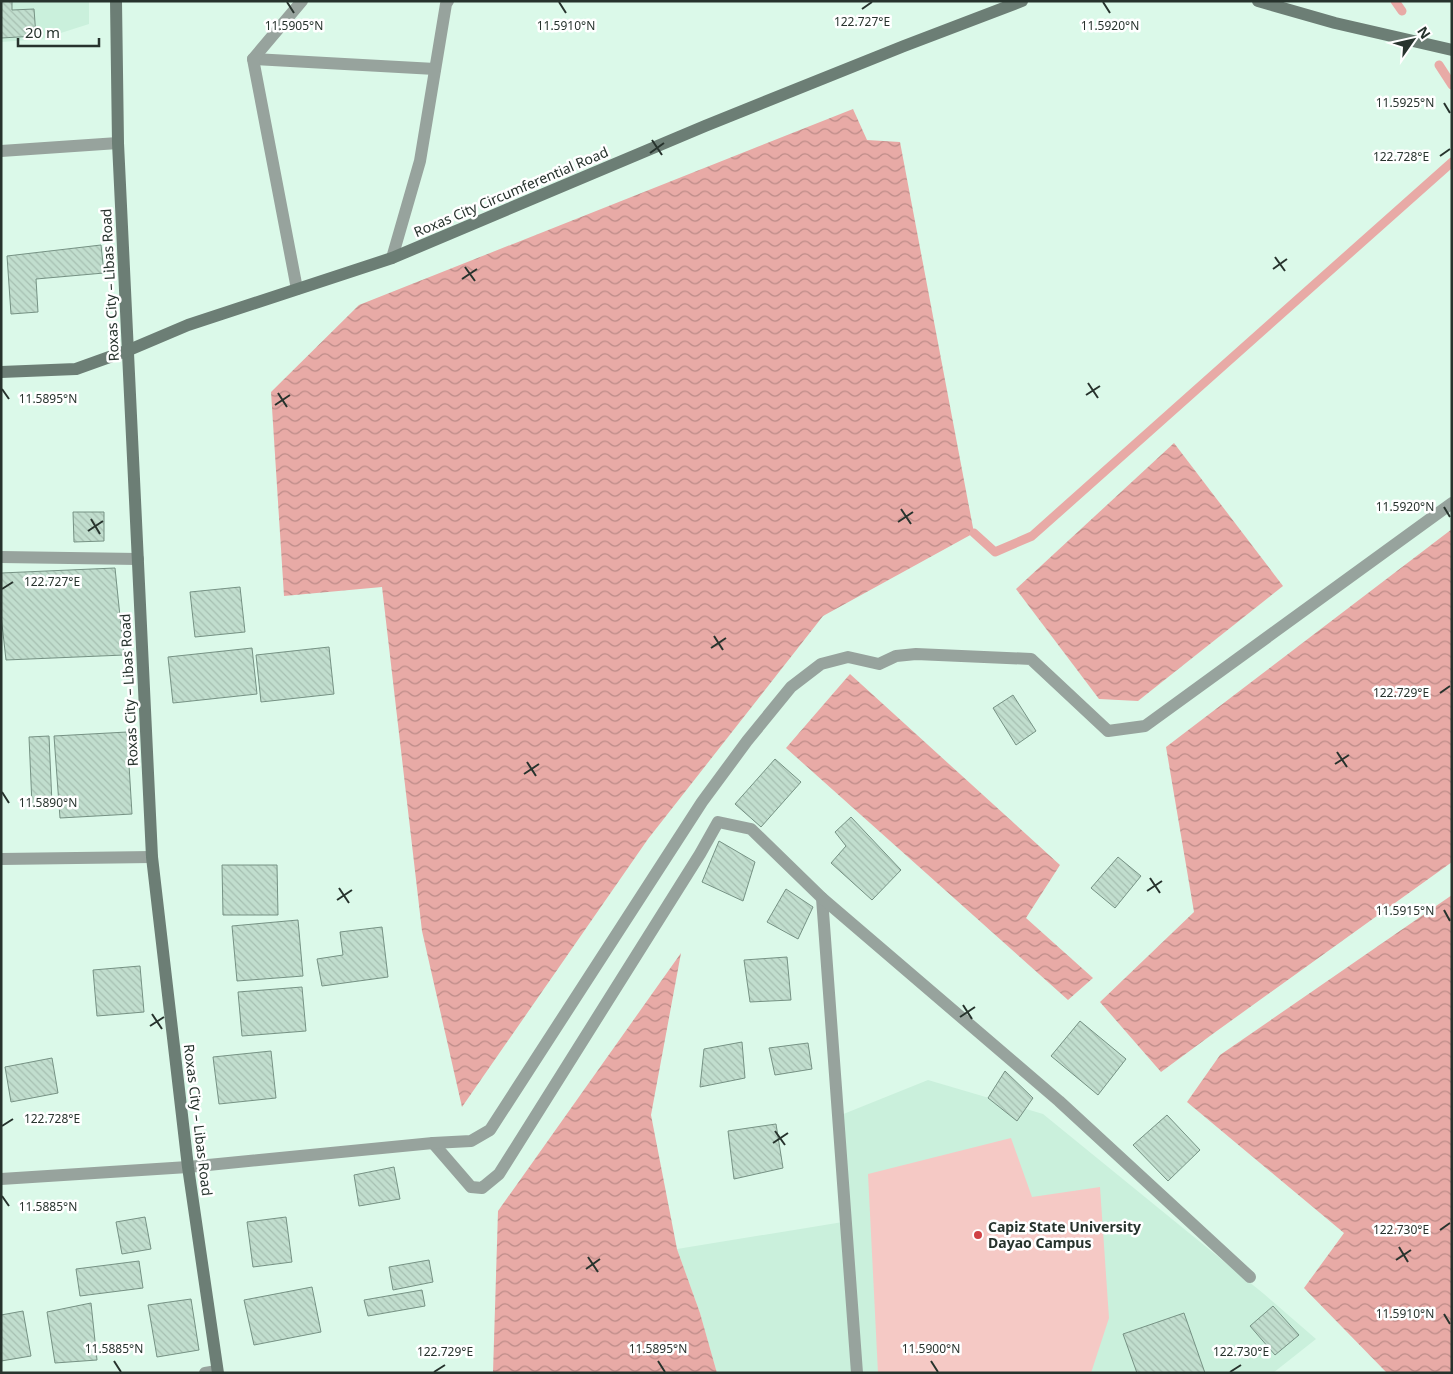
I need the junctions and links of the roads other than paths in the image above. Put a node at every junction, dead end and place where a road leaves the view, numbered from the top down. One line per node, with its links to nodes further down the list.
1 (116, 1): 9 (main road, Roxas City – Libas Road)
2 (302, 1): 7 (street)
3 (448, 1): 8 (street)
4 (1022, 1): 11 (main road, Roxas City Circumferential Road)
5 (1258, 1): 6 (main road)
6 (1452, 50)
7 (253, 59): 8 (street); 12 (street)
8 (435, 70): 11 (street)
9 (118, 143): 10 (street); 13 (main road, Roxas City – Libas Road)
10 (1, 150)
11 (392, 258): 12 (main road, Roxas City Circumferential Road)
12 (297, 289): 13 (main road, Roxas City Circumferential Road)
13 (129, 350): 14 (main road, Roxas City Circumferential Road); 17 (main road, Roxas City – Libas Road)
14 (1, 372)
15 (1452, 503): 21 (street)
16 (1, 557): 17 (street)
17 (138, 559): 18 (main road, Roxas City – Libas Road)
18 (152, 858): 19 (street); 22 (main road, Roxas City – Libas Road)
19 (1, 859)
20 (822, 898): 21 (street); 24 (street); 26 (street)
21 (433, 1142): 22 (street)
22 (188, 1167): 23 (street); 25 (main road, Roxas City – Libas Road)
23 (1, 1180)
24 (1250, 1277)
25 (213, 1372)
26 (857, 1373)

